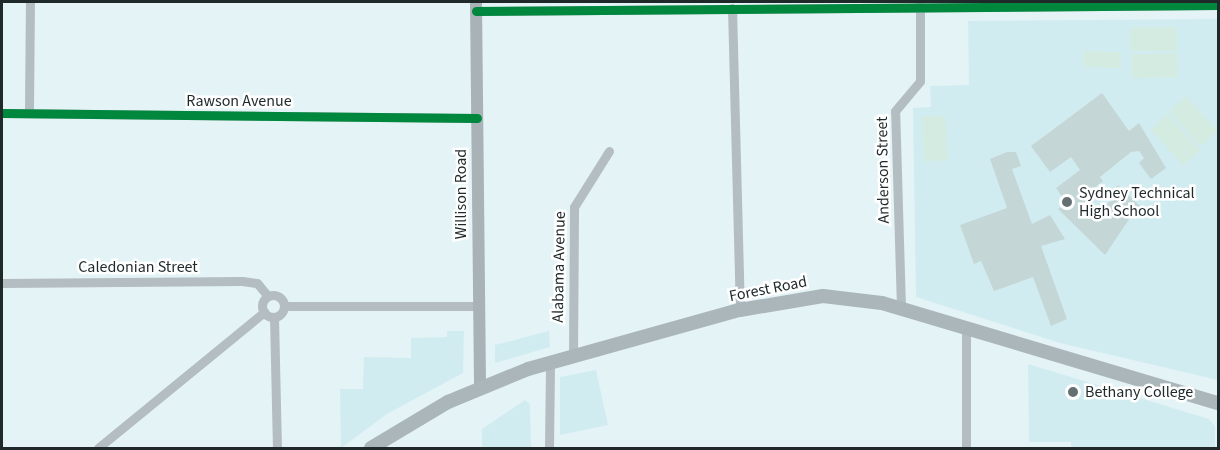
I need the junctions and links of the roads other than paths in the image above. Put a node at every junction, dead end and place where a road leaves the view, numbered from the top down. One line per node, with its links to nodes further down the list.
1 (30, 2): 10 (street)
2 (1108, 2): 3 (street); 7 (street)
3 (952, 3): 6 (street)
4 (795, 4): 6 (street); 9 (street)
5 (639, 5): 8 (street); 9 (street)
6 (920, 5): 18 (street, Anderson Street)
7 (1218, 5)
8 (476, 6): 12 (main road, Willison Road)
9 (732, 8): 19 (street)
10 (29, 110): 11 (street, Rawson Avenue); 12 (street, Rawson Avenue)
11 (2, 113)
12 (477, 118): 17 (main road, Willison Road)
13 (609, 151): 23 (street, Alabama Avenue)
14 (2, 283): 15 (street, Caledonian Street)
15 (268, 296): 16 (street); 20 (street)
16 (284, 306): 17 (street); 21 (street)
17 (477, 306): 25 (main road, Willison Road)
18 (901, 308): 19 (main road, Forest Road); 22 (main road, Forest Road)
19 (740, 310): 23 (main road, Forest Road)
20 (264, 312): 21 (street); 27 (street)
21 (274, 317): 28 (street)
22 (966, 329): 26 (main road, Forest Road); 31 (street)
23 (573, 357): 24 (main road, Forest Road)
24 (550, 363): 25 (main road, Forest Road); 30 (street)
25 (480, 387): 29 (main road, Forest Road)
26 (1218, 403)
27 (98, 448)
28 (277, 448)
29 (371, 448)
30 (549, 448)
31 (966, 448)

